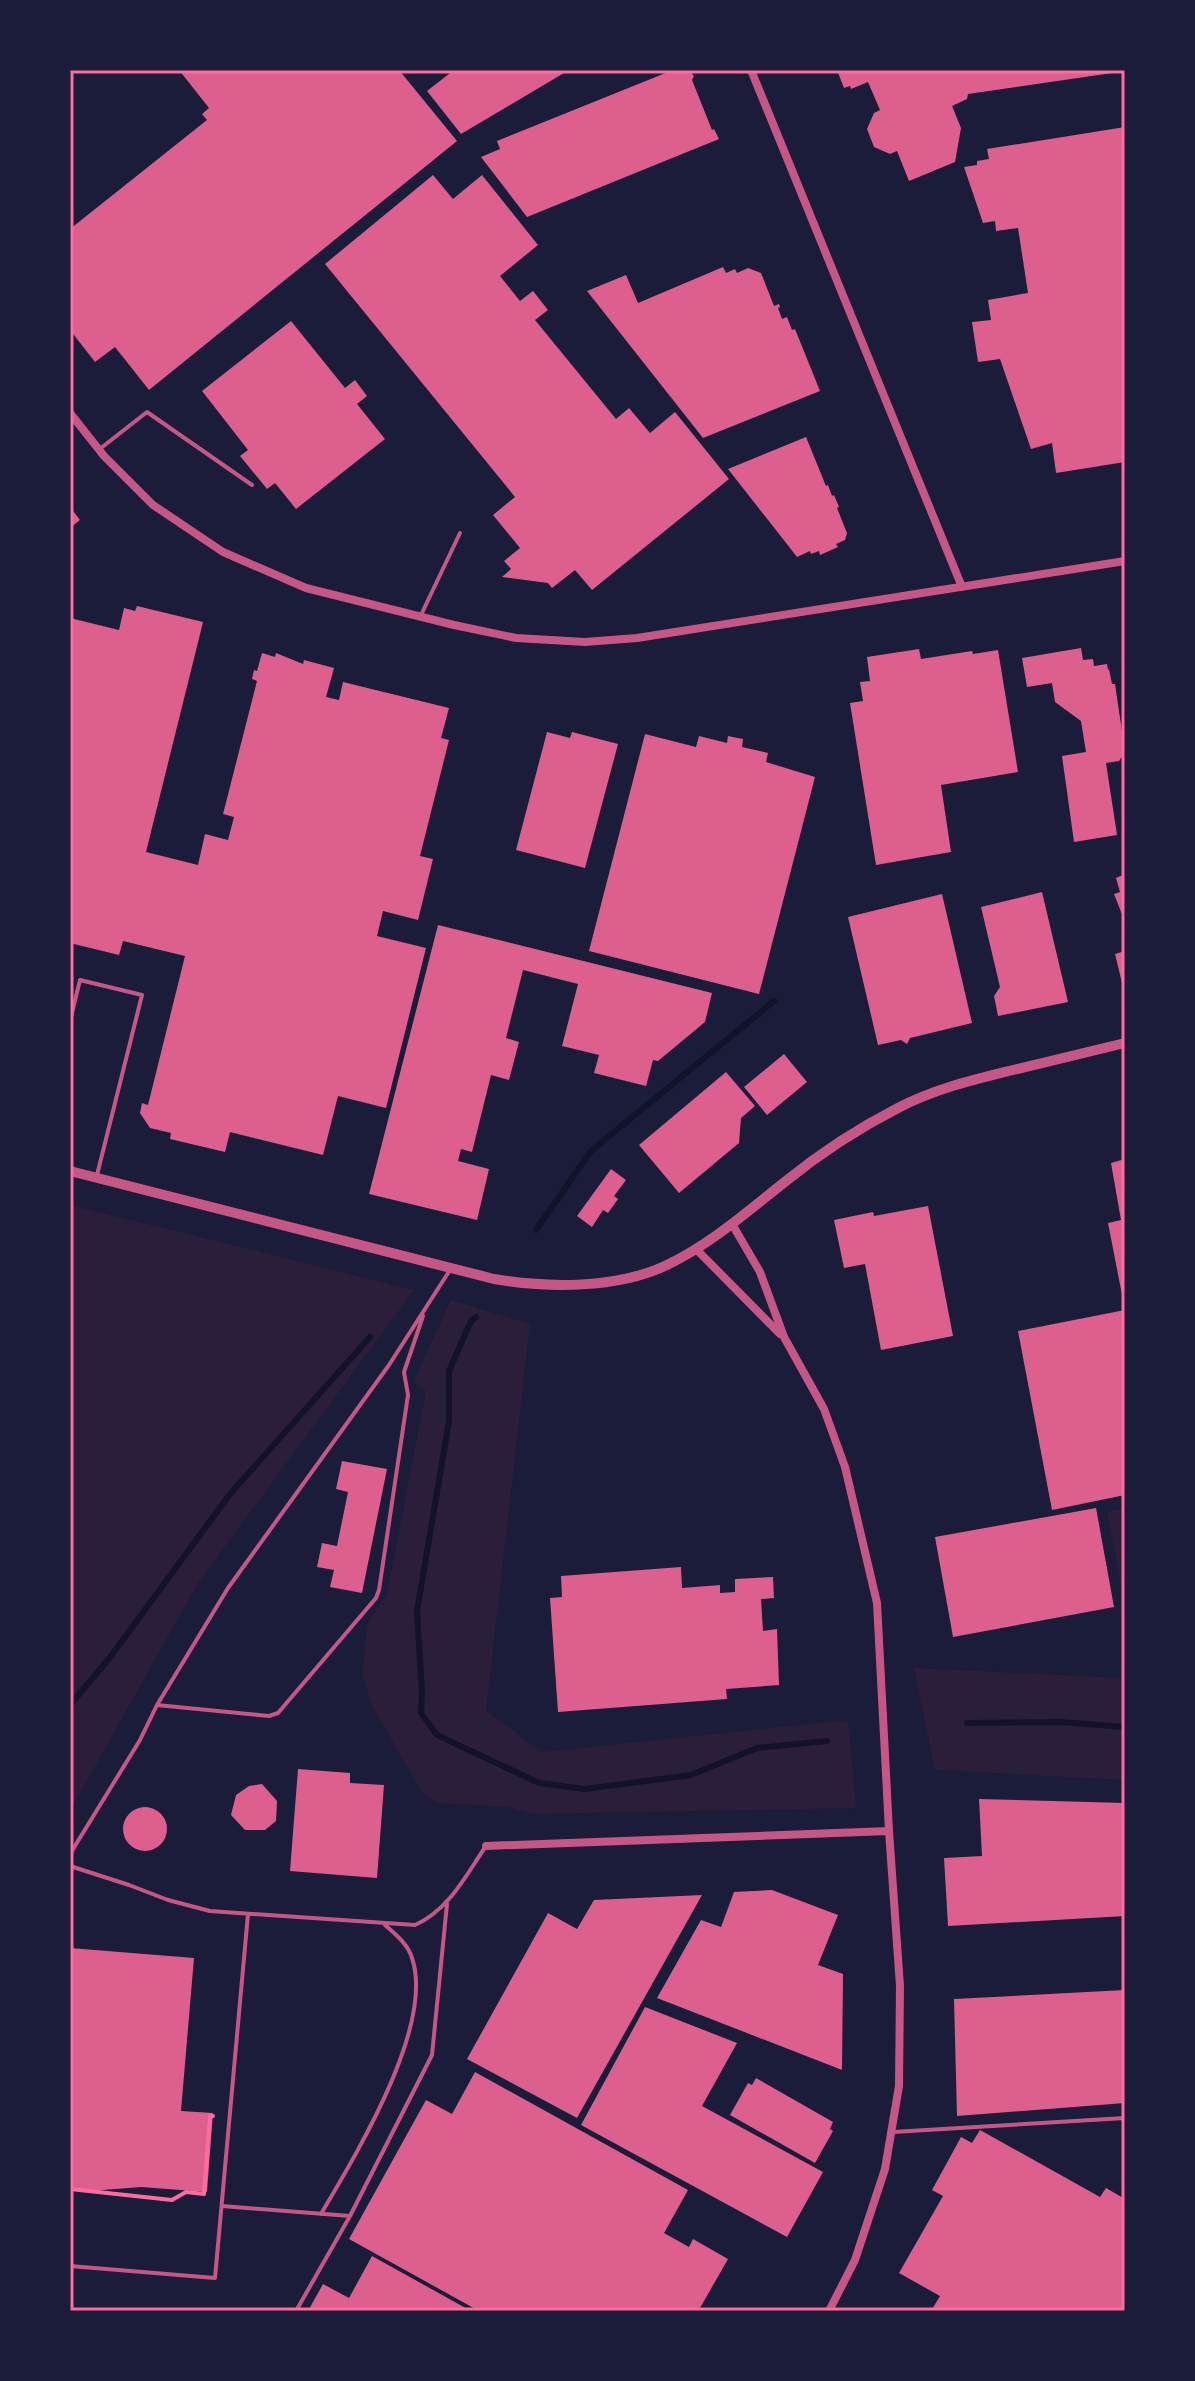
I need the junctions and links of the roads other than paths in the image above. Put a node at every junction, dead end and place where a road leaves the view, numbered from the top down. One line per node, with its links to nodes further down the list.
1 (751, 70): 7 (street)
2 (70, 413): 3 (street)
3 (99, 449): 4 (lane); 8 (street)
4 (252, 485)
5 (460, 533): 8 (lane)
6 (1125, 561): 7 (street)
7 (962, 587): 8 (street)
8 (420, 617)
9 (70, 1021): 12 (lane)
10 (1125, 1043): 13 (street)
11 (70, 1171): 12 (street)
12 (96, 1177): 15 (street)
13 (732, 1224): 14 (street); 17 (street)
14 (696, 1249): 15 (street); 17 (street)
15 (451, 1269): 16 (lane)
16 (425, 1310): 18 (lane); 18 (lane)
17 (784, 1337): 19 (street)
18 (157, 1705): 21 (lane)
19 (889, 1831): 20 (street); 27 (street)
20 (486, 1846): 23 (lane)
21 (70, 1854)
22 (70, 1866): 24 (lane)
23 (447, 1902): 25 (lane); 30 (lane)
24 (248, 1914): 25 (lane); 28 (lane)
25 (383, 1923): 29 (lane)
26 (1125, 2118): 27 (lane)
27 (891, 2132): 33 (street)
28 (222, 2206): 29 (lane); 31 (lane)
29 (321, 2214): 30 (lane)
30 (350, 2216): 32 (lane)
31 (70, 2266)
32 (296, 2311)
33 (829, 2311)

